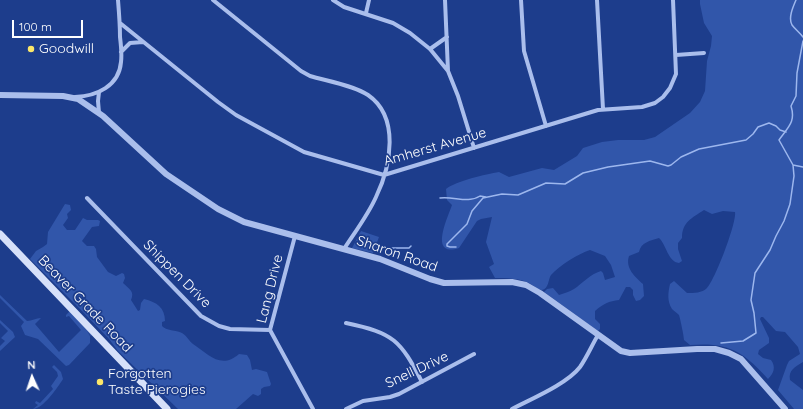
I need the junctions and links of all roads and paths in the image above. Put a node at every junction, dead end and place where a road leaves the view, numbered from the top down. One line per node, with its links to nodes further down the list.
1 (118, 0): 10 (street)
2 (213, 0): 25 (street)
3 (333, 0): 9 (street)
4 (369, 0): 9 (street)
5 (445, 0): 11 (street)
6 (521, 0): 23 (street)
7 (597, 0): 21 (street)
8 (673, 0): 16 (street, Amherst Avenue)
9 (366, 13): 13 (street)
10 (120, 22): 12 (street, Amherst Avenue); 14 (street)
11 (447, 37): 13 (street); 17 (street)
12 (143, 42): 14 (street); 25 (street, Amherst Avenue)
13 (430, 49): 17 (street)
14 (121, 52): 18 (street)
15 (704, 53): 16 (street)
16 (676, 55): 21 (street, Amherst Avenue)
17 (448, 71): 24 (street)
18 (100, 92): 20 (street); 22 (street)
19 (0, 95): 20 (street, Sharon Road)
20 (72, 97): 22 (street, Sharon Road)
21 (603, 109): 23 (street, Amherst Avenue)
22 (99, 113): 28 (street, Sharon Road)
23 (546, 126): 24 (street, Amherst Avenue)
24 (474, 148): 25 (street, Amherst Avenue)
25 (384, 175): 29 (street)
26 (87, 198): 31 (street, Shippen Drive)
27 (0, 234): 35 (main road, Beaver Grade Road)
28 (295, 236): 29 (street, Sharon Road); 31 (street, Lang Drive)
29 (344, 249): 32 (street, Sharon Road)
30 (346, 323): 34 (street)
31 (270, 330): 36 (street, Lang Drive)
32 (598, 335): 38 (street); 39 (street, Sharon Road)
33 (474, 354): 34 (street, Snell Drive)
34 (422, 382): 37 (street, Snell Drive)
35 (167, 409)
36 (313, 409)
37 (346, 409)
38 (512, 409)
39 (785, 409)

